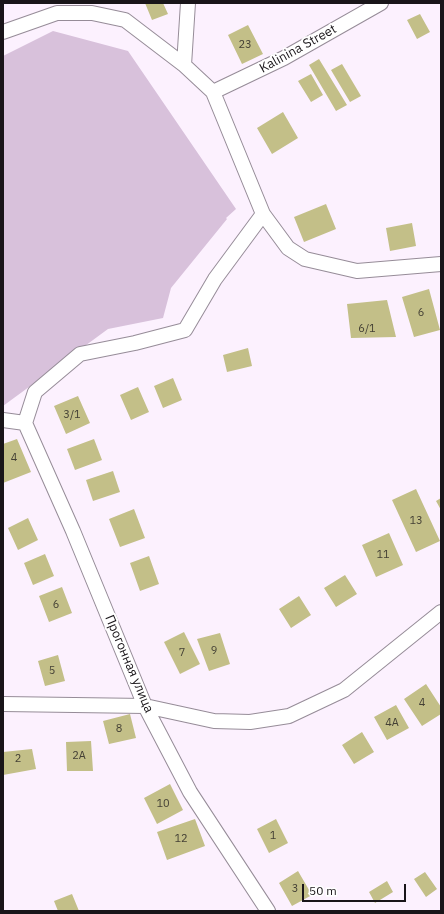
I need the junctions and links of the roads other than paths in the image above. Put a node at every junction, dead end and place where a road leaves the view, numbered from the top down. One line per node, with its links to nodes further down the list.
1 (188, 3): 4 (street)
2 (381, 3): 5 (street, Kalinina Street)
3 (3, 32): 4 (street)
4 (184, 65): 5 (street)
5 (214, 92): 6 (street)
6 (263, 214): 7 (street); 9 (street)
7 (441, 264)
8 (3, 420): 9 (street)
9 (24, 423): 12 (street, Прогонная улица)
10 (441, 612): 12 (street)
11 (3, 704): 12 (street)
12 (146, 706): 13 (street, Прогонная улица)
13 (268, 911)

